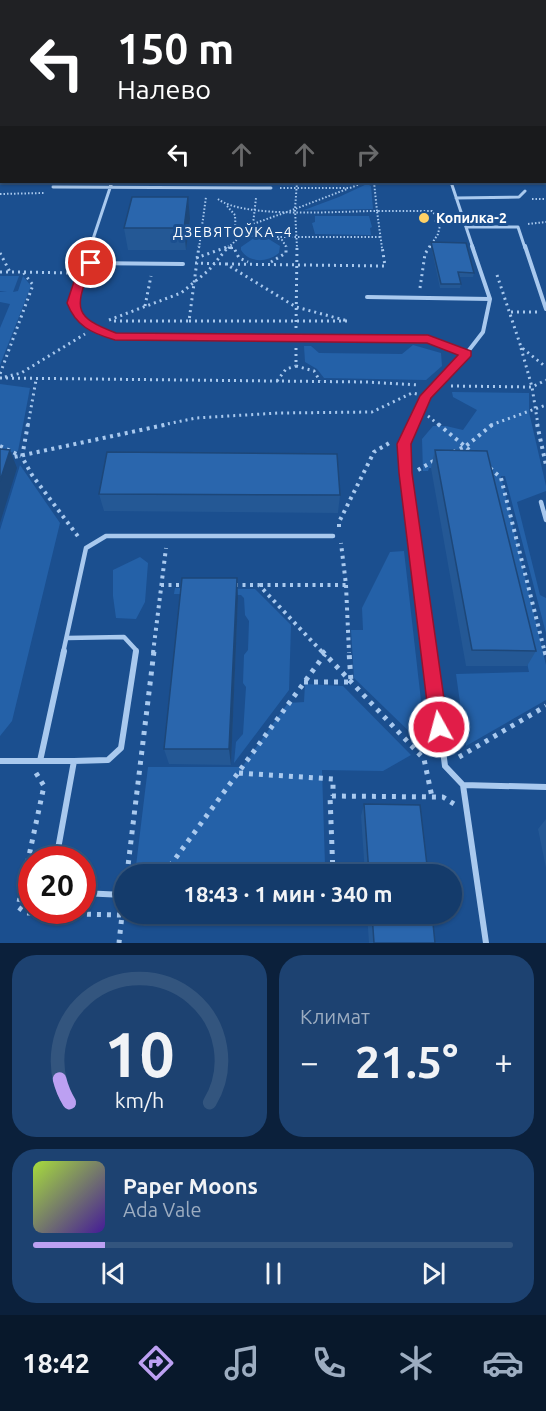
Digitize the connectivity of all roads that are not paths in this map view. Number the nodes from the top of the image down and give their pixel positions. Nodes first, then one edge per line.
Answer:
1 (112, 183) edge
2 (451, 183) edge
3 (53, 187) dead end
4 (110, 187) junction
5 (271, 188) dead end
6 (525, 191) dead end
7 (456, 198) junction
8 (466, 227) junction
9 (86, 263) junction
10 (183, 264) road end
11 (367, 297) dead end
12 (490, 299) junction
13 (546, 311) edge
14 (466, 354) junction
15 (541, 502) dead end
16 (546, 520) edge
17 (333, 536) dead end
18 (67, 638) junction
19 (0, 761) edge
20 (40, 761) junction
21 (74, 761) junction
22 (463, 785) junction
23 (546, 787) edge
24 (59, 846) edge
25 (96, 894) edge
26 (114, 895) edge
27 (486, 943) edge

1 - 4 lane
2 - 7 lane
3 - 4 lane
4 - 5 lane
4 - 9 lane
6 - 7 lane
7 - 8 lane
8 - 12 lane
8 - 13 lane
9 - 10 lane
9 - 14 lane
11 - 12 lane
12 - 14 lane
14 - 22 lane
15 - 16 lane
17 - 18 lane
18 - 20 lane
18 - 21 lane
19 - 20 lane
20 - 21 lane
21 - 24 lane
22 - 23 lane
22 - 27 lane
25 - 26 lane

